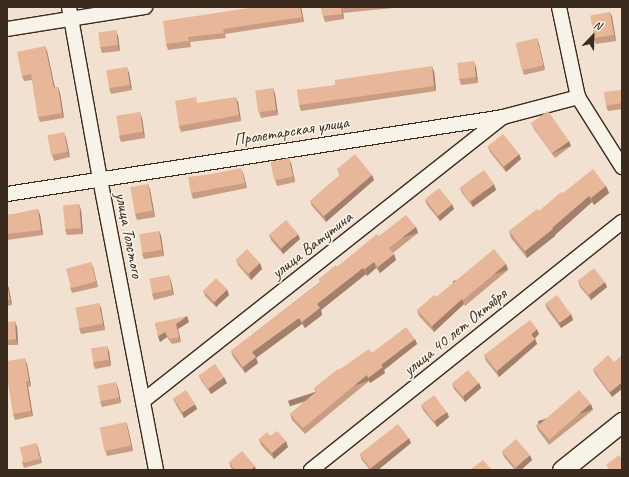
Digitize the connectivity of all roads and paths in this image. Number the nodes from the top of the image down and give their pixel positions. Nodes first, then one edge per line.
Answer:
1 (145, 7) edge
2 (559, 7) edge
3 (70, 13) edge
4 (7, 29) edge
5 (578, 98) junction
6 (503, 117) junction
7 (622, 167) edge
8 (100, 179) junction
9 (7, 194) edge
10 (622, 222) edge
11 (143, 401) junction
12 (622, 422) edge
13 (156, 470) edge
14 (311, 470) edge
15 (562, 470) edge

1 - 3 street
2 - 5 street
3 - 4 street
3 - 8 street, улица Толстого
5 - 6 street, Пролетарская улица
5 - 7 street
6 - 8 street, Пролетарская улица
6 - 11 street, улица Ватутина
8 - 9 street, Пролетарская улица
8 - 11 street, улица Толстого
10 - 14 street, улица 40 лет Октября
11 - 13 street, улица Толстого
12 - 15 main road

